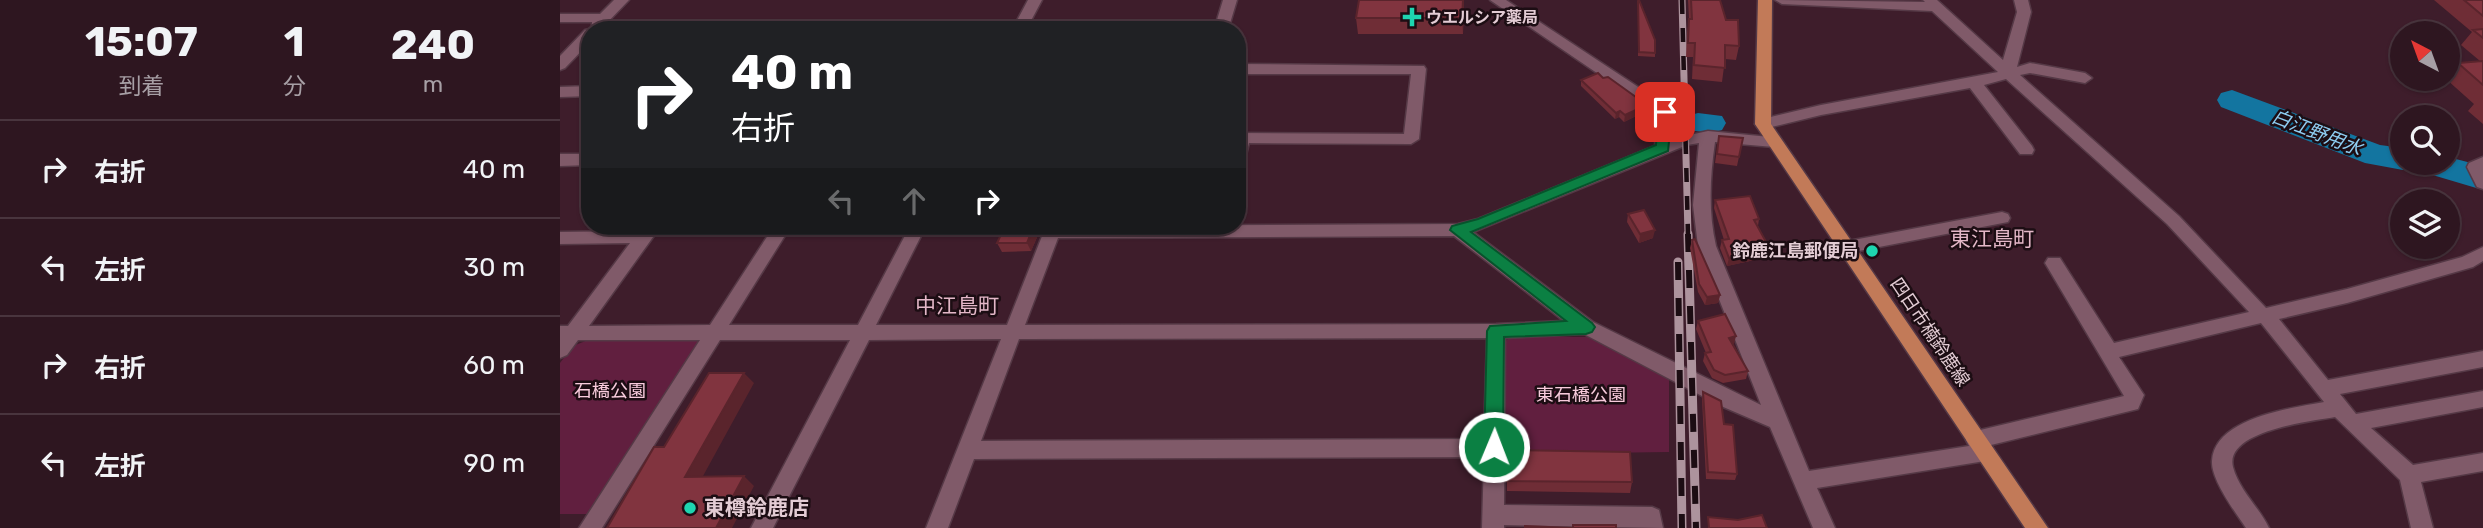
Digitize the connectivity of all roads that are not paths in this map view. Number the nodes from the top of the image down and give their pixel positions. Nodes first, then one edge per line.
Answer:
1 (622, 0) edge
2 (1035, 0) edge
3 (1230, 0) edge
4 (1497, 0) edge
5 (1765, 0) edge
6 (1782, 0) edge
7 (2021, 0) edge
8 (1933, 4) edge
9 (560, 19) edge
10 (604, 19) joint
11 (1024, 21) edge
12 (1224, 21) edge
13 (581, 43) edge
14 (560, 65) edge
15 (1246, 69) edge
16 (2010, 74) junction
17 (2085, 78) dead end
18 (1974, 83) junction
19 (581, 91) edge
20 (560, 92) edge
21 (1763, 124) junction
22 (1708, 136) junction
23 (1246, 138) edge
24 (1774, 142) junction
25 (1663, 147) junction
26 (2026, 150) dead end
27 (581, 159) edge
28 (560, 160) edge
29 (2002, 218) dead end
30 (1246, 228) edge
31 (1458, 230) junction
32 (590, 235) edge
33 (646, 235) edge
34 (777, 235) edge
35 (913, 235) edge
36 (1050, 235) edge
37 (560, 237) edge
38 (1848, 247) junction
39 (2483, 253) edge
40 (2054, 263) dead end
41 (2263, 314) junction
42 (1586, 327) junction
43 (1014, 331) junction
44 (1496, 331) junction
45 (863, 332) junction
46 (566, 333) edge
47 (714, 334) junction
48 (560, 350) edge
49 (2109, 352) junction
50 (2483, 359) edge
51 (2322, 389) junction
52 (2483, 399) edge
53 (2345, 415) junction
54 (1777, 421) junction
55 (1981, 446) junction
56 (1494, 447) junction
57 (968, 450) junction
58 (2483, 462) edge
59 (2409, 475) junction
60 (1804, 481) junction
61 (1494, 521) edge
62 (590, 528) edge
63 (762, 528) edge
64 (937, 528) edge
65 (1652, 528) edge
66 (1824, 528) edge
67 (2037, 528) edge
68 (2258, 528) edge
69 (2422, 528) edge

1 - 10 street
2 - 11 street
3 - 12 street
4 - 25 street
5 - 21 main road
6 - 8 street
7 - 16 street
8 - 16 street
9 - 10 street
13 - 14 street
15 - 23 street
16 - 17 street
16 - 18 street
16 - 41 street
18 - 21 street
18 - 26 street
19 - 20 street
21 - 24 main road, 四日市楠鈴鹿線
22 - 24 street
22 - 25 street
22 - 54 street
24 - 38 main road, 四日市楠鈴鹿線
25 - 31 street
27 - 28 street
29 - 38 street
30 - 31 street
31 - 42 street
32 - 37 street
33 - 46 street
34 - 47 street
35 - 45 street
36 - 43 street
38 - 55 main road, 四日市楠鈴鹿線
39 - 41 street
40 - 49 street
41 - 49 street
41 - 51 street
42 - 44 street
42 - 54 street
43 - 44 street
43 - 45 street
43 - 57 street
44 - 56 street
45 - 47 street
45 - 63 street
46 - 47 street
46 - 48 street
47 - 62 street
49 - 55 street
50 - 51 street
51 - 53 street
52 - 53 street
53 - 59 street
53 - 68 street
54 - 60 street
55 - 60 street
55 - 67 main road, 四日市楠鈴鹿線
56 - 57 street
56 - 61 street
57 - 64 street
58 - 59 street
59 - 69 street
60 - 66 street
61 - 65 street

